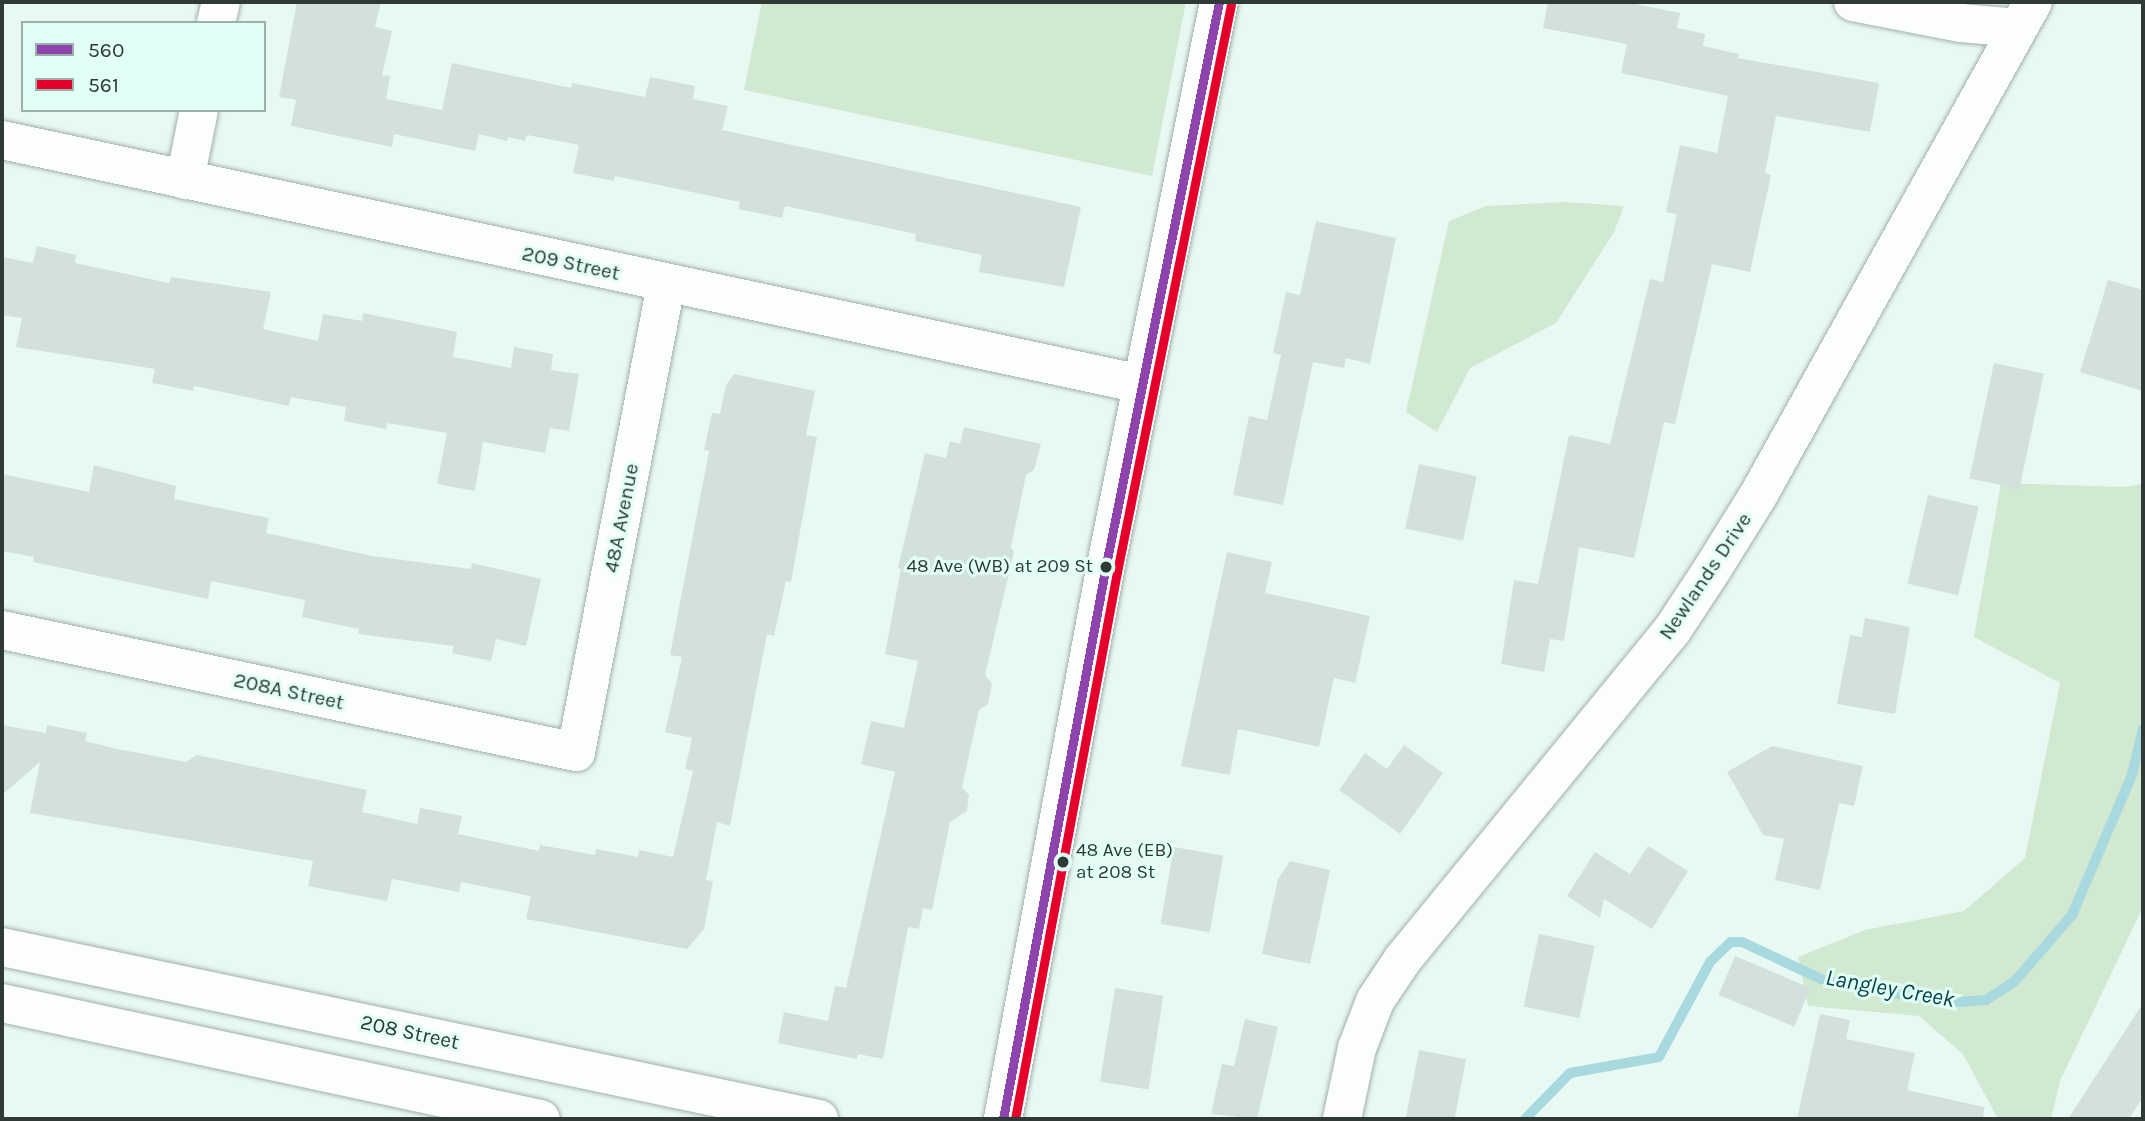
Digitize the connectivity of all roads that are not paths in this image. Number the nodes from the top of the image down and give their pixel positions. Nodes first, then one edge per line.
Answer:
1 (220, 2) edge
2 (1219, 2) edge
3 (1853, 2) edge
4 (2025, 15) edge
5 (216, 21) edge
6 (199, 112) edge
7 (2, 140) edge
8 (185, 180) junction
9 (666, 284) junction
10 (1142, 384) junction
11 (2, 630) edge
12 (576, 752) joint
13 (2, 947) edge
14 (2, 1003) edge
15 (541, 1119) edge
16 (818, 1119) edge
17 (1003, 1119) edge
18 (1342, 1119) edge

1 - 5 street
2 - 10 street
3 - 4 street
4 - 18 street, Newlands Drive
6 - 8 street
7 - 8 street, 209 Street
8 - 9 street, 209 Street
9 - 10 street, 209 Street
9 - 12 street, 48A Avenue
10 - 17 street
11 - 12 street, 208A Street
13 - 16 street, 208 Street
14 - 15 street

